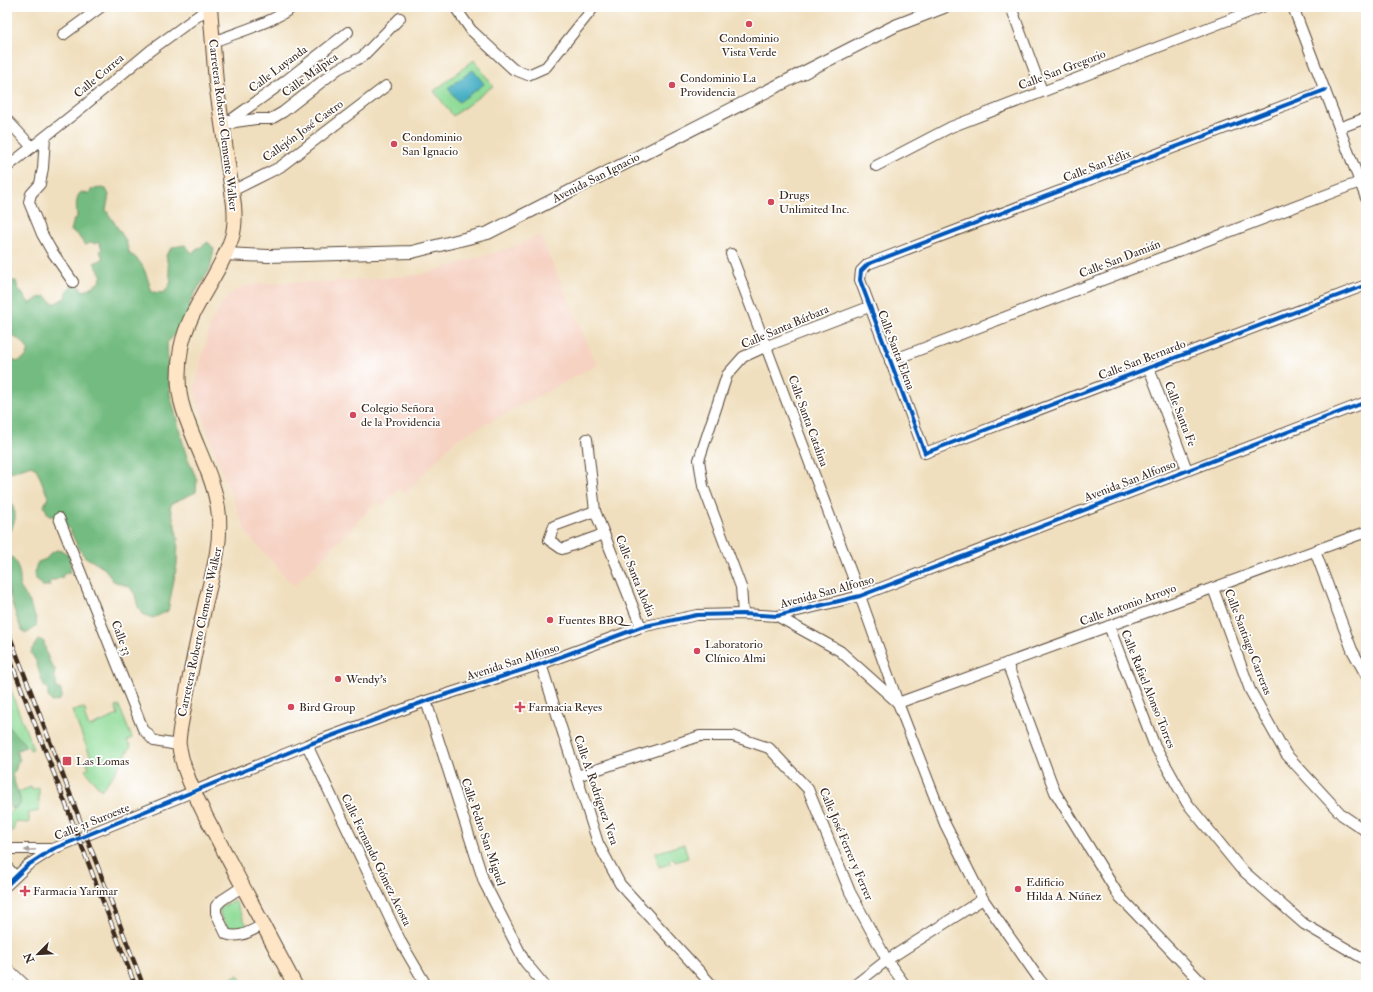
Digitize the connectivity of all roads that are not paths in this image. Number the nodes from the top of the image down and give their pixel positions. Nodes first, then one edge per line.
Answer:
1 (101, 7) edge
2 (210, 7) edge
3 (293, 7) edge
4 (455, 7) edge
5 (594, 7) edge
6 (944, 7) edge
7 (1011, 7) edge
8 (1262, 7) edge
9 (1294, 8) edge
10 (400, 18) dead end
11 (348, 32) dead end
12 (63, 36) dead end
13 (213, 42) junction
14 (386, 86) dead end
15 (1325, 90) junction
16 (1042, 91) junction
17 (1366, 118) edge
18 (7, 120) edge
19 (222, 127) junction
20 (1339, 128) junction
21 (45, 137) junction
22 (32, 147) junction
23 (876, 166) dead end
24 (7, 167) edge
25 (1360, 182) junction
26 (232, 191) junction
27 (1366, 198) edge
28 (225, 254) junction
29 (731, 254) dead end
30 (877, 260) joint
31 (73, 282) dead end
32 (1366, 285) edge
33 (869, 306) junction
34 (767, 346) junction
35 (890, 361) junction
36 (1148, 368) junction
37 (1366, 402) edge
38 (587, 439) dead end
39 (925, 453) joint
40 (1187, 470) junction
41 (596, 511) junction
42 (59, 518) dead end
43 (1366, 532) edge
44 (604, 534) junction
45 (1315, 551) junction
46 (1213, 588) junction
47 (860, 596) junction
48 (743, 614) junction
49 (777, 616) junction
50 (1109, 626) junction
51 (641, 627) junction
52 (1006, 663) junction
53 (541, 664) junction
54 (1366, 675) edge
55 (426, 701) junction
56 (898, 703) junction
57 (178, 745) junction
58 (307, 745) junction
59 (577, 776) junction
60 (193, 791) junction
61 (1366, 831) edge
62 (7, 849) edge
63 (53, 849) junction
64 (7, 867) edge
65 (15, 876) junction
66 (7, 886) edge
67 (242, 887) junction
68 (983, 899) junction
69 (263, 925) junction
70 (887, 960) junction
71 (1366, 960) edge
72 (7, 968) edge
73 (292, 984) edge
74 (24, 985) edge
75 (426, 985) edge
76 (544, 985) edge
77 (712, 985) edge
78 (855, 985) edge
79 (905, 985) edge
80 (1044, 985) edge
81 (1204, 985) edge

1 - 12 street
2 - 13 main road, Carretera Roberto Clemente Walker
2 - 21 street, Calle Correa
3 - 13 street
4 - 5 street
6 - 28 street, Avenida San Ignacio
7 - 16 street
8 - 16 street, Calle San Gregorio
9 - 15 street
10 - 19 street, Calle Malpica
11 - 19 street, Calle Luyanda
13 - 19 main road, Carretera Roberto Clemente Walker
14 - 26 street, Callejón José Castro
15 - 20 street
15 - 30 street, Calle San Félix
16 - 23 street, Calle San Gregorio
17 - 20 street
18 - 22 street
19 - 26 main road, Carretera Roberto Clemente Walker
20 - 25 street
21 - 22 street, Calle Correa
21 - 31 street
22 - 24 street, Calle Correa
25 - 27 street
25 - 35 street, Calle San Damián
26 - 28 main road, Carretera Roberto Clemente Walker
28 - 57 main road, Carretera Roberto Clemente Walker
29 - 34 street, Calle Santa Catalina
30 - 33 street, Calle Santa Elena
32 - 36 street, Calle San Bernardo
33 - 34 street, Calle Santa Bárbara
33 - 35 street, Calle Santa Elena
34 - 47 street, Calle Santa Catalina
34 - 48 street, Calle Santa Bárbara
35 - 39 street, Calle Santa Elena
36 - 39 street, Calle San Bernardo
36 - 40 street, Calle Santa Fe
37 - 40 street, Avenida San Alfonso
38 - 41 street
40 - 47 street, Avenida San Alfonso
41 - 44 street
41 - 44 street, Calle Santa Alodia
42 - 57 street, Calle 33
43 - 45 street, Calle Antonio Arroyo
44 - 51 street, Calle Santa Alodia
45 - 46 street, Calle Antonio Arroyo
45 - 54 street
46 - 50 street, Calle Antonio Arroyo
46 - 61 street, Calle Santiago Carreras
47 - 49 street, Avenida San Alfonso
47 - 56 street, Calle Santa Catalina
48 - 49 street, Avenida San Alfonso
48 - 51 street, Avenida San Alfonso
49 - 56 street
50 - 52 street, Calle Antonio Arroyo
50 - 71 street, Calle Rafael Alonso Torres
51 - 53 street, Avenida San Alfonso
52 - 56 street, Calle Antonio Arroyo
52 - 81 street
53 - 55 street, Avenida San Alfonso
53 - 59 street, Calle A. Rodríguez Vera
55 - 58 street, Avenida San Alfonso
55 - 76 street, Calle Pedro San Miguel
56 - 68 street, Calle Santa Catalina
57 - 60 main road, Carretera Roberto Clemente Walker
58 - 60 street, Avenida San Alfonso
58 - 75 street, Calle Fernando Gómez Acosta
59 - 70 street, Calle José Ferrer y Ferrer
59 - 77 street, Calle A. Rodríguez Vera
60 - 63 street, Calle 31 Suroeste
60 - 67 main road, Carretera Roberto Clemente Walker
63 -> 62 street
63 - 65 street, Calle 31 Suroeste
64 - 65 street
65 - 66 street, Calle 31 Suroeste
67 - 69 main road, Carretera Roberto Clemente Walker
67 - 69 street
68 - 70 street
68 - 80 street, Calle Santa Catalina
69 - 73 main road, Carretera Roberto Clemente Walker
70 - 78 street
70 - 79 street, Calle José Ferrer y Ferrer
72 - 74 street

